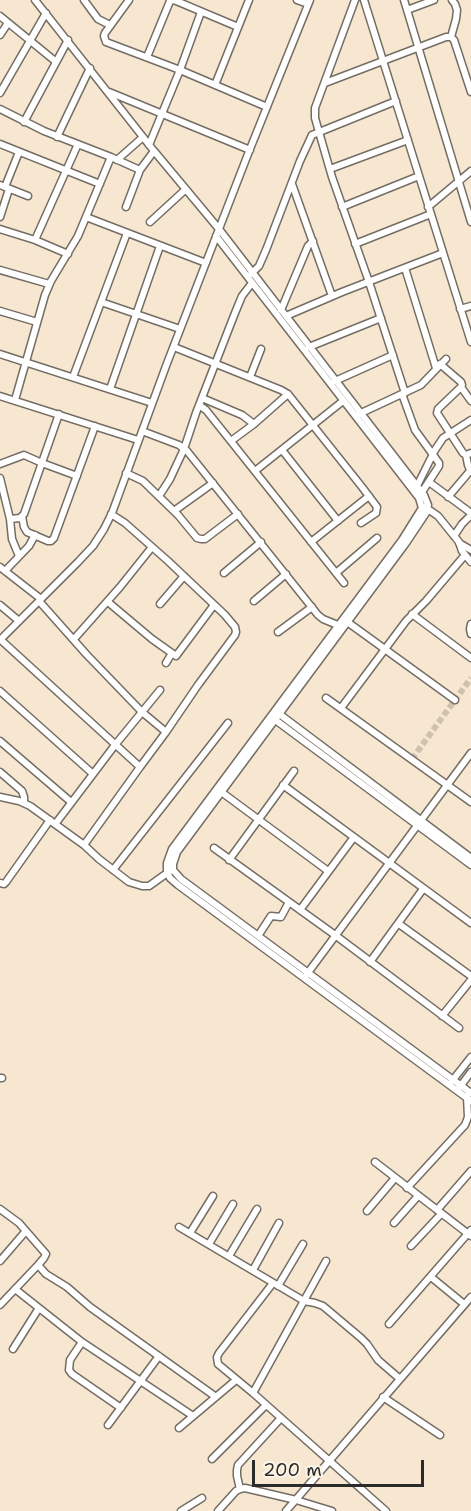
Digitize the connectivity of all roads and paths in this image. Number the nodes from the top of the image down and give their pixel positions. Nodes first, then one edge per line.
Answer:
1 (35, 0) edge
2 (84, 0) edge
3 (129, 0) edge
4 (170, 0) edge
5 (249, 0) edge
6 (297, 0) edge
7 (355, 0) edge
8 (364, 0) edge
9 (404, 0) edge
10 (434, 0) edge
11 (452, 0) edge
12 (309, 2) edge
13 (407, 10) junction
14 (201, 12) junction
15 (46, 13) junction
16 (0, 16) edge
17 (8, 23) junction
18 (110, 25) junction
19 (238, 27) junction
20 (0, 35) edge
21 (451, 37) junction
22 (30, 40) junction
23 (68, 40) junction
24 (418, 47) junction
25 (147, 57) junction
26 (55, 61) junction
27 (383, 61) junction
28 (90, 69) junction
29 (180, 70) junction
30 (325, 83) junction
31 (215, 85) junction
32 (107, 91) junction
33 (471, 92) edge
34 (0, 93) edge
35 (396, 101) junction
36 (267, 107) junction
37 (0, 109) edge
38 (162, 115) junction
39 (24, 122) junction
40 (319, 131) junction
41 (57, 136) junction
42 (143, 137) junction
43 (408, 140) junction
44 (0, 144) edge
45 (78, 144) junction
46 (149, 145) junction
47 (250, 150) junction
48 (154, 151) junction
49 (19, 152) junction
50 (114, 158) junction
51 (330, 169) junction
52 (140, 170) junction
53 (66, 171) junction
54 (471, 171) edge
55 (419, 176) junction
56 (458, 181) junction
57 (292, 183) junction
58 (100, 184) junction
59 (4, 187) edge
60 (186, 189) junction
61 (28, 196) dead end
62 (126, 207) dead end
63 (342, 207) junction
64 (428, 207) junction
65 (431, 214) junction
66 (0, 217) edge
67 (86, 218) junction
68 (150, 222) dead end
69 (471, 222) edge
70 (0, 229) edge
71 (127, 233) junction
72 (217, 233) junction
73 (35, 240) junction
74 (313, 241) junction
75 (356, 244) junction
76 (160, 246) junction
77 (443, 253) junction
78 (68, 254) junction
79 (206, 263) junction
80 (405, 268) junction
81 (0, 270) edge
82 (250, 275) junction
83 (369, 282) junction
84 (252, 283) junction
85 (49, 284) junction
86 (332, 296) junction
87 (101, 302) junction
88 (471, 306) edge
89 (460, 309) junction
90 (281, 310) junction
91 (0, 311) edge
92 (136, 314) junction
93 (286, 316) junction
94 (381, 318) junction
95 (37, 322) junction
96 (180, 329) junction
97 (471, 342) edge
98 (174, 347) junction
99 (309, 347) junction
100 (261, 349) dead end
101 (0, 354) edge
102 (393, 355) junction
103 (446, 358) dead end
104 (26, 362) junction
105 (216, 364) junction
106 (438, 366) junction
107 (73, 377) junction
108 (250, 377) junction
109 (335, 381) junction
110 (461, 387) junction
111 (110, 389) junction
112 (404, 393) junction
113 (288, 394) junction
114 (0, 396) edge
115 (15, 400) junction
116 (201, 401) junction
117 (343, 401) junction
118 (471, 401) edge
119 (152, 403) junction
120 (59, 414) junction
121 (358, 415) junction
122 (471, 420) edge
123 (254, 424) junction
124 (313, 424) junction
125 (95, 426) junction
126 (142, 431) junction
127 (450, 433) junction
128 (138, 440) junction
129 (231, 441) junction
130 (184, 449) junction
131 (282, 450) junction
132 (433, 453) junction
133 (468, 454) edge
134 (42, 463) junction
135 (0, 464) edge
136 (255, 471) junction
137 (471, 471) edge
138 (126, 473) junction
139 (77, 476) junction
140 (0, 478) edge
141 (429, 482) junction
142 (213, 483) junction
143 (417, 489) junction
144 (159, 496) junction
145 (369, 496) junction
146 (448, 497) junction
147 (425, 507) junction
148 (174, 512) junction
149 (111, 514) junction
150 (238, 514) junction
151 (471, 514) edge
152 (22, 516) junction
153 (10, 519) junction
154 (338, 521) junction
155 (361, 523) dead end
156 (35, 536) junction
157 (377, 538) dead end
158 (456, 539) junction
159 (261, 542) junction
160 (311, 542) junction
161 (152, 547) junction
162 (468, 553) edge
163 (19, 556) junction
164 (471, 562) edge
165 (2, 569) edge
166 (224, 573) dead end
167 (336, 573) junction
168 (286, 574) junction
169 (184, 576) junction
170 (344, 583) dead end
171 (40, 600) junction
172 (254, 601) dead end
173 (108, 602) junction
174 (160, 604) dead end
175 (214, 604) junction
176 (0, 605) edge
177 (312, 607) junction
178 (412, 614) junction
179 (19, 621) junction
180 (343, 623) junction
181 (471, 624) edge
182 (278, 632) dead end
183 (471, 634) edge
184 (74, 639) junction
185 (0, 640) edge
186 (385, 648) junction
187 (172, 653) junction
188 (471, 658) edge
189 (166, 663) dead end
190 (160, 690) dead end
191 (0, 691) edge
192 (326, 698) dead end
193 (455, 700) dead end
194 (341, 708) junction
195 (142, 712) junction
196 (278, 712) junction
197 (273, 719) junction
198 (228, 723) dead end
199 (166, 732) junction
200 (0, 741) edge
201 (115, 745) junction
202 (471, 753) edge
203 (140, 767) junction
204 (294, 771) dead end
205 (0, 772) edge
206 (93, 774) junction
207 (283, 785) junction
208 (447, 785) junction
209 (220, 791) junction
210 (1, 799) edge
211 (71, 802) junction
212 (471, 802) edge
213 (24, 803) junction
214 (258, 819) junction
215 (53, 821) junction
216 (419, 823) junction
217 (354, 837) junction
218 (84, 845) junction
219 (214, 849) dead end
220 (471, 858) edge
221 (230, 860) junction
222 (390, 863) junction
223 (471, 865) edge
224 (113, 870) junction
225 (170, 871) junction
226 (328, 871) junction
227 (0, 883) edge
228 (423, 889) junction
229 (289, 902) junction
230 (300, 910) junction
231 (471, 923) edge
232 (399, 924) junction
233 (335, 935) junction
234 (258, 936) junction
235 (370, 962) junction
236 (306, 975) junction
237 (471, 978) edge
238 (442, 1016) junction
239 (459, 1028) dead end
240 (471, 1058) edge
241 (471, 1072) edge
242 (451, 1082) junction
243 (459, 1088) junction
244 (470, 1096) edge
245 (375, 1162) dead end
246 (471, 1171) edge
247 (395, 1178) junction
248 (407, 1188) junction
249 (213, 1196) dead end
250 (418, 1196) junction
251 (233, 1204) dead end
252 (256, 1209) dead end
253 (367, 1210) dead end
254 (1, 1212) edge
255 (439, 1212) junction
256 (279, 1223) dead end
257 (394, 1223) dead end
258 (179, 1227) dead end
259 (26, 1232) junction
260 (190, 1233) junction
261 (470, 1234) edge
262 (209, 1244) junction
263 (303, 1244) dead end
264 (411, 1246) dead end
265 (229, 1256) junction
266 (0, 1261) edge
267 (326, 1261) dead end
268 (38, 1265) junction
269 (253, 1270) junction
270 (431, 1277) junction
271 (275, 1285) junction
272 (15, 1289) junction
273 (471, 1297) edge
274 (304, 1301) junction
275 (464, 1304) junction
276 (0, 1305) edge
277 (39, 1308) junction
278 (389, 1324) dead end
279 (82, 1342) junction
280 (13, 1349) dead end
281 (159, 1356) junction
282 (400, 1379) junction
283 (236, 1380) junction
284 (140, 1381) junction
285 (253, 1393) junction
286 (216, 1397) junction
287 (383, 1397) junction
288 (266, 1405) junction
289 (121, 1408) junction
290 (194, 1416) junction
291 (281, 1418) junction
292 (108, 1425) dead end
293 (179, 1428) dead end
294 (440, 1436) dead end
295 (212, 1458) dead end
296 (328, 1460) junction
297 (240, 1489) junction
298 (202, 1498) dead end
299 (296, 1500) junction
300 (190, 1509) edge
301 (383, 1510) edge
302 (181, 1511) edge
303 (218, 1511) edge
304 (286, 1511) edge
305 (331, 1511) edge

1 - 15 street
2 - 18 street
3 - 18 street
4 - 14 street
4 - 25 street
5 - 19 street
6 - 12 street
7 - 30 street
8 - 27 street
9 - 13 street
10 - 13 street
11 - 21 street
12 - 36 street
13 - 24 street
14 - 19 street
14 - 29 street
15 - 22 street
15 - 23 street
16 - 17 street
17 - 20 street
17 - 22 street
18 - 25 street
19 - 31 street
21 - 24 street
21 - 33 street
22 - 26 street
22 - 34 street
23 - 26 street
23 - 28 street
24 - 27 street
24 - 56 street
25 - 29 street
26 - 39 street
27 - 30 street
27 - 35 street
28 - 32 street
28 - 41 street
29 - 31 street
29 - 38 street
30 - 40 street
31 - 36 street
32 - 38 street
32 - 42 street
35 - 40 street
35 - 43 street
36 - 47 street
37 - 39 street
38 - 46 street
38 - 47 street
39 - 41 street
40 - 51 street
40 - 57 street
41 - 45 street
42 - 46 street
42 - 50 street
43 - 51 street
43 - 55 street
44 - 49 street
45 - 50 street
45 - 53 street
46 - 48 street
47 - 72 street
48 - 52 street
48 - 60 street
49 - 53 street
49 - 59 street
50 - 52 street
50 - 58 street
51 - 63 street
52 - 62 street
53 - 58 street
53 - 73 street
54 - 56 street
55 - 63 street
55 - 64 street
56 - 64 street
56 - 69 street
57 - 74 street
57 - 82 street
58 - 67 street
59 - 61 street
59 - 66 street
60 - 68 street
60 - 72 street
63 - 75 street
64 - 65 street
65 - 75 street
65 - 77 street
67 - 71 street
67 - 78 street
70 - 73 street
71 - 76 street
71 - 87 street
72 - 79 street
72 - 82 street
73 - 78 street
74 - 86 street
74 - 90 street
75 - 83 street
76 - 79 street
76 - 92 street
77 - 80 street
77 - 89 street
78 - 85 street
79 - 96 street
80 - 83 street
80 - 106 street
81 - 85 street
82 - 84 street
82 - 90 street
83 - 86 street
83 - 94 street
84 - 105 street
84 - 117 street
85 - 95 street
86 - 93 street
87 - 92 street
87 - 107 street
88 - 89 street
89 - 97 street
90 - 93 street
91 - 95 street
92 - 96 street
92 - 111 street
93 - 99 street
94 - 99 street
94 - 102 street
95 - 104 street
96 - 98 street
98 - 105 street
98 - 119 street
99 - 109 street
100 - 108 street
101 - 104 street
102 - 109 street
102 - 112 street
103 - 106 street
104 - 107 street
104 - 115 street
105 - 108 street
105 - 116 street
106 - 110 street
106 - 112 street
107 - 111 street
108 - 113 street
109 - 121 street
110 - 118 street
110 - 127 street
111 - 119 street
112 - 121 street
112 - 132 street
113 - 123 street
113 - 124 street
114 - 115 street
115 - 120 street
116 - 123 street
116 - 129 street
116 - 130 street
117 - 121 street
117 - 124 street
119 - 126 street
120 - 125 street
120 - 134 street
121 - 143 street
122 - 127 street
123 - 129 street
124 - 131 street
124 - 145 street
125 - 128 street
125 - 139 street
126 - 128 street
126 - 130 street
127 - 132 street
127 - 133 street
128 - 138 street
129 - 136 street
130 - 142 street
130 - 144 street
131 - 136 street
131 - 154 street
132 - 141 street
132 - 143 street
133 - 137 street
134 - 135 street
134 - 139 street
134 - 152 street
136 - 160 street
137 - 146 street
138 - 144 street
138 - 149 street
139 - 156 street
140 - 153 street
141 - 143 street
141 - 146 street
142 - 148 street
142 - 150 street
143 - 147 street
144 - 148 street
145 - 154 street
145 - 155 street
146 - 151 street
147 - 158 street
147 - 180 street
148 - 150 street
149 - 161 street
149 - 171 street
150 - 159 street
151 - 158 street
152 - 153 street
152 - 156 street
153 - 163 street
154 - 160 street
156 - 163 street
157 - 167 street
158 - 162 street
159 - 166 street
159 - 168 street
160 - 167 street
161 - 169 street
161 - 173 street
162 - 164 street
162 - 178 street
163 - 165 street
165 - 171 street
167 - 170 street
168 - 172 street
168 - 177 street
169 - 174 street
169 - 175 street
171 - 179 street
171 - 184 street
173 - 184 street
173 - 187 street
175 - 187 street
175 - 199 street
176 - 179 street
177 - 180 street
177 - 182 street
178 - 186 street
178 - 188 street
179 - 185 street
180 - 186 street
180 - 196 street
181 - 183 street
184 - 195 street
185 - 201 street
186 - 193 street
186 - 194 street
187 - 189 street
190 - 195 street
191 - 206 street
192 - 194 street
194 - 208 street
195 - 199 street
195 - 201 street
196 - 197 street
196 - 216 street
197 - 209 street
197 - 216 street
198 - 224 street
199 - 203 street
200 - 211 street
201 - 203 street
201 - 206 street
202 - 208 street
203 - 218 street
204 - 207 street
205 - 213 street
206 - 211 street
207 - 214 street
207 - 217 street
208 - 212 street
208 - 216 street
209 - 214 street
209 - 225 street
210 - 213 street
211 - 215 street
213 - 215 street
214 - 221 street
214 - 226 street
215 - 218 street
215 - 227 street
216 - 220 street
216 - 222 street
216 - 223 street
217 - 222 street
217 - 226 street
218 - 224 street
219 - 221 street
221 - 229 street
222 - 228 street
222 - 233 street
224 - 225 street
225 - 234 street
225 - 236 street
226 - 230 street
228 - 231 street
228 - 232 street
229 - 230 street
229 - 234 street
230 - 233 street
232 - 235 street
232 - 237 street
233 - 235 street
233 - 236 street
234 - 236 street
235 - 238 street
236 - 242 street
237 - 238 street
238 - 239 street
240 - 242 street
241 - 243 street
242 - 243 street
243 - 244 street
244 - 248 street
245 - 247 street
246 - 255 street
247 - 248 street
247 - 253 street
248 - 250 street
249 - 260 street
250 - 255 street
250 - 257 street
251 - 262 street
252 - 265 street
254 - 259 street
255 - 261 street
255 - 264 street
256 - 269 street
258 - 260 street
259 - 266 street
259 - 268 street
260 - 262 street
261 - 270 street
262 - 265 street
263 - 271 street
265 - 269 street
267 - 274 street
268 - 272 street
268 - 281 street
269 - 271 street
270 - 275 street
270 - 278 street
271 - 274 street
271 - 283 street
272 - 276 street
272 - 277 street
273 - 275 street
274 - 282 street
274 - 285 street
275 - 282 street
277 - 279 street
277 - 280 street
279 - 284 street
279 - 289 street
281 - 284 street
281 - 286 street
282 - 287 street
283 - 285 street
283 - 286 street
284 - 289 street
284 - 290 street
285 - 288 street
286 - 290 street
287 - 294 street
287 - 296 street
288 - 291 street
288 - 295 street
289 - 292 street
290 - 293 street
291 - 296 street
291 - 297 street
296 - 299 street
296 - 301 street
297 - 299 street
297 - 303 street
298 - 300 street
299 - 304 street
299 - 305 street
300 - 302 street

